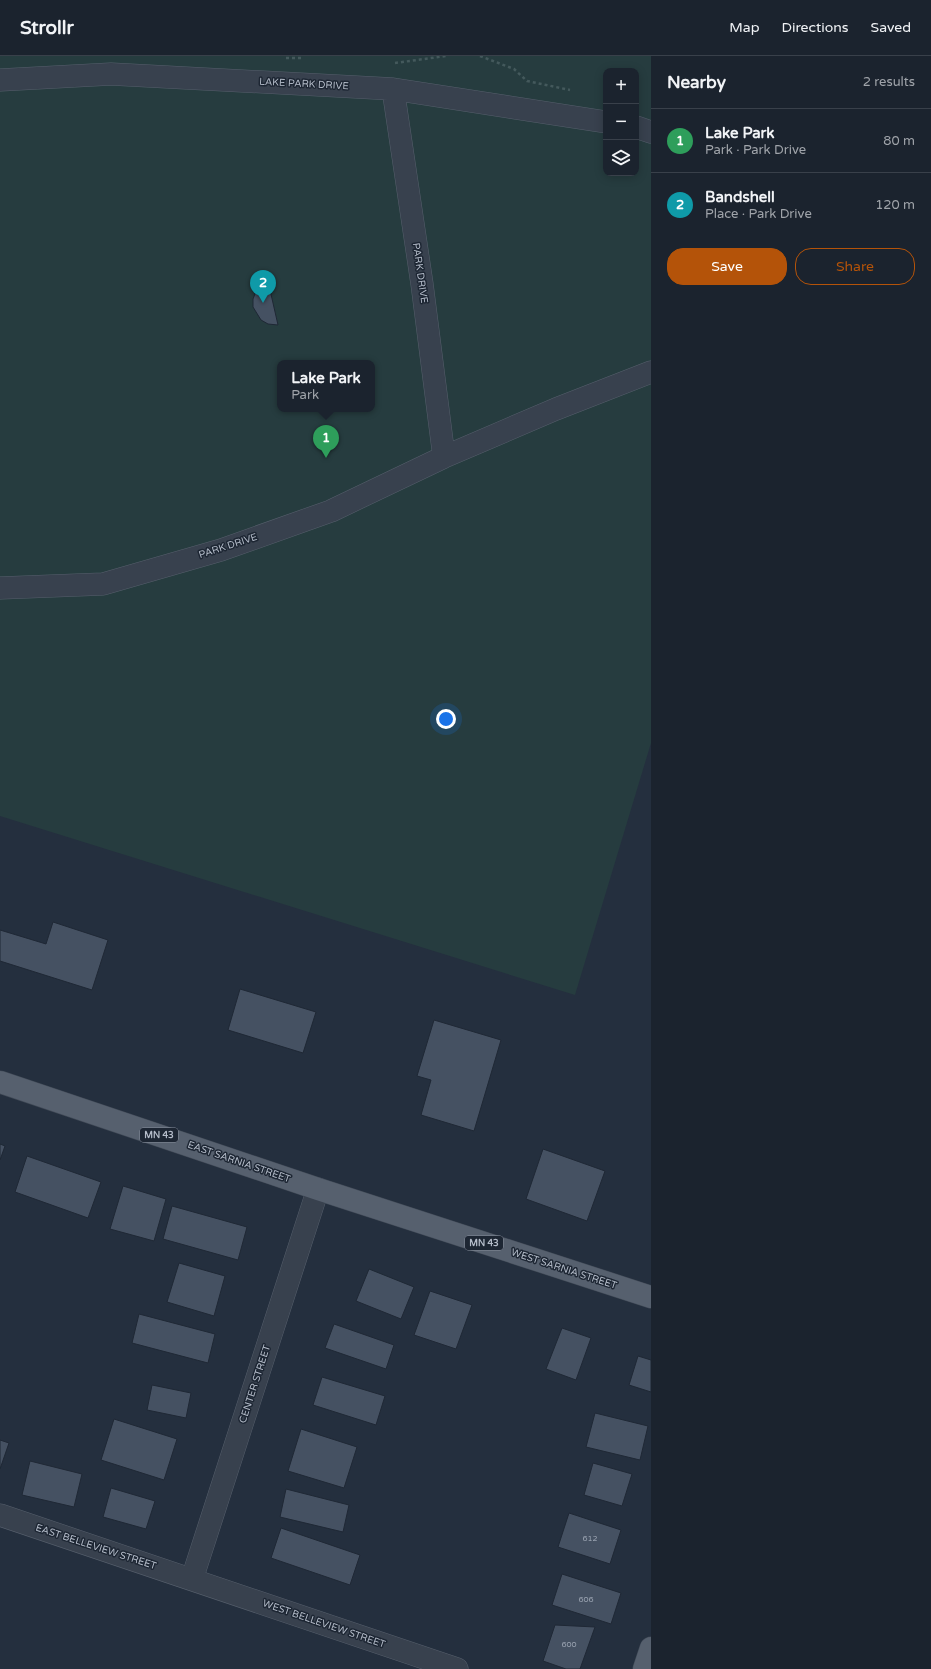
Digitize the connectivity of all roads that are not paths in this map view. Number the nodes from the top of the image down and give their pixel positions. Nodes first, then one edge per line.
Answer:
1 (0, 80) edge
2 (393, 89) junction
3 (603, 122) edge
4 (639, 127) edge
5 (651, 132) edge
6 (651, 372) edge
7 (444, 457) junction
8 (0, 588) edge
9 (0, 1082) edge
10 (318, 1188) junction
11 (651, 1297) edge
12 (0, 1515) edge
13 (192, 1579) junction
14 (651, 1648) edge
15 (457, 1669) edge
16 (644, 1669) edge

1 - 2 street, LAKE PARK DRIVE
2 - 3 street, LAKE PARK DRIVE
2 - 7 street, PARK DRIVE
4 - 5 street
6 - 7 street, PARK DRIVE
7 - 8 street, PARK DRIVE
9 - 10 main road, EAST SARNIA STREET / MN 43
10 - 11 main road, WEST SARNIA STREET / MN 43
10 - 13 street, CENTER STREET
12 - 13 street, EAST BELLEVIEW STREET
13 - 15 street, WEST BELLEVIEW STREET
14 - 16 main road

